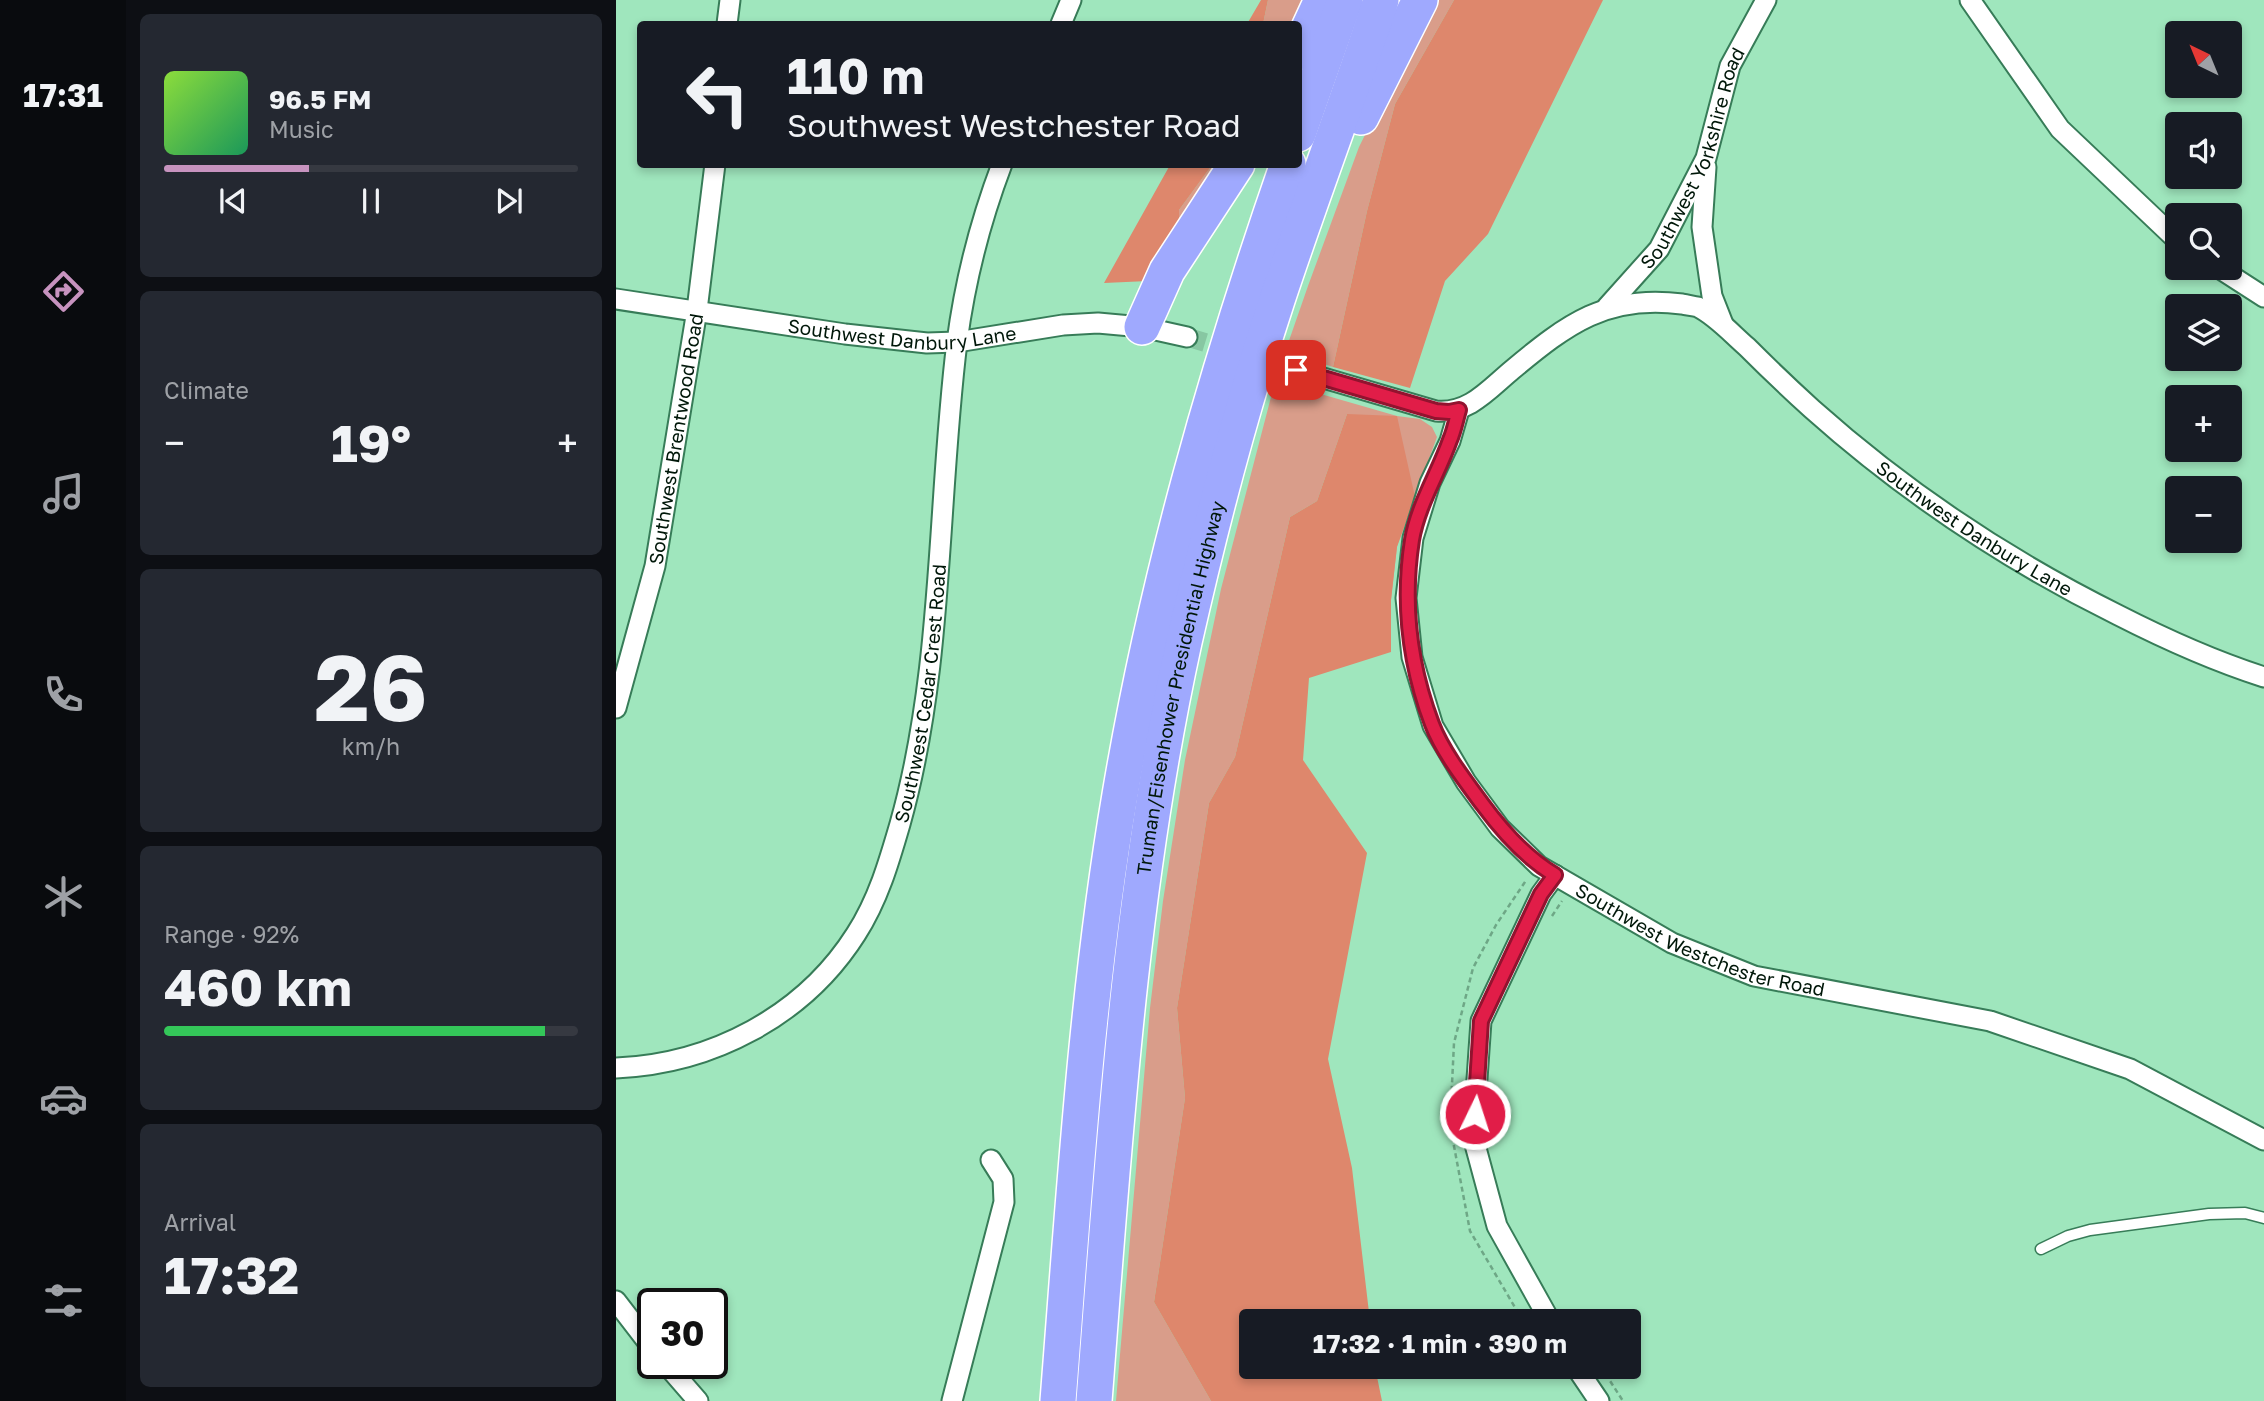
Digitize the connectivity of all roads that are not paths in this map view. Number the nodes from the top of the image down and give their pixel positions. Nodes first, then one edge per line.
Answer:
1 (730, 0) edge
2 (1071, 0) edge
3 (1322, 0) edge
4 (1345, 0) edge
5 (1381, 0) edge
6 (1420, 0) edge
7 (1766, 0) edge
8 (1970, 0) edge
9 (727, 21) edge
10 (1062, 21) edge
11 (1302, 43) edge
12 (1302, 123) edge
13 (1706, 159) junction
14 (715, 168) edge
15 (1001, 168) edge
16 (1234, 168) edge
17 (1287, 168) edge
18 (2165, 229) edge
19 (2238, 280) edge
20 (2264, 297) edge
21 (616, 299) edge
22 (1276, 302) junction
23 (1606, 308) junction
24 (697, 310) junction
25 (1723, 324) junction
26 (1142, 327) junction
27 (1187, 337) tunnel mouth
28 (957, 342) junction
29 (1296, 370) tunnel mouth
30 (1459, 410) junction
31 (2264, 677) edge
32 (616, 708) edge
33 (1555, 875) junction
34 (616, 1068) edge
35 (2264, 1140) edge
36 (991, 1160) dead end
37 (2264, 1218) edge
38 (2041, 1249) dead end
39 (1069, 1276) junction
40 (616, 1301) edge
41 (1553, 1309) edge
42 (637, 1328) edge
43 (679, 1379) edge
44 (1584, 1379) edge
45 (1094, 1398) edge
46 (698, 1401) edge
47 (952, 1401) edge
48 (1045, 1401) edge
49 (1058, 1401) edge
50 (1599, 1401) edge

1 - 9 street
2 - 10 street
3 - 11 highway
4 - 12 highway
5 - 22 highway, Truman/Eisenhower Presidential Highway
6 - 22 highway
7 - 13 street, Southwest Yorkshire Road
8 - 18 street
13 - 23 street, Southwest Yorkshire Road
13 - 25 street, Southwest Danbury Lane
14 - 24 street, Southwest Brentwood Road
15 - 28 street, Southwest Cedar Crest Road
16 - 26 highway
17 - 39 highway, Truman/Eisenhower Presidential Highway
19 - 20 street
21 - 24 street, Southwest Danbury Lane
22 - 45 highway, Truman/Eisenhower Presidential Highway
23 - 25 street, Southwest Danbury Lane
23 - 30 street, Southwest Danbury Lane
24 - 28 street, Southwest Danbury Lane
24 - 32 street, Southwest Brentwood Road
25 - 31 street, Southwest Danbury Lane
26 - 27 street, Southwest Danbury Lane
26 - 28 street, Southwest Danbury Lane
28 - 34 street, Southwest Cedar Crest Road
29 - 30 street
30 - 33 street, Southwest Westchester Road
33 - 35 street, Southwest Westchester Road
33 - 41 street
36 - 47 street
37 - 38 lane
39 - 48 highway
39 - 49 highway, Truman/Eisenhower Presidential Highway
40 - 42 street
43 - 46 street
44 - 50 street

